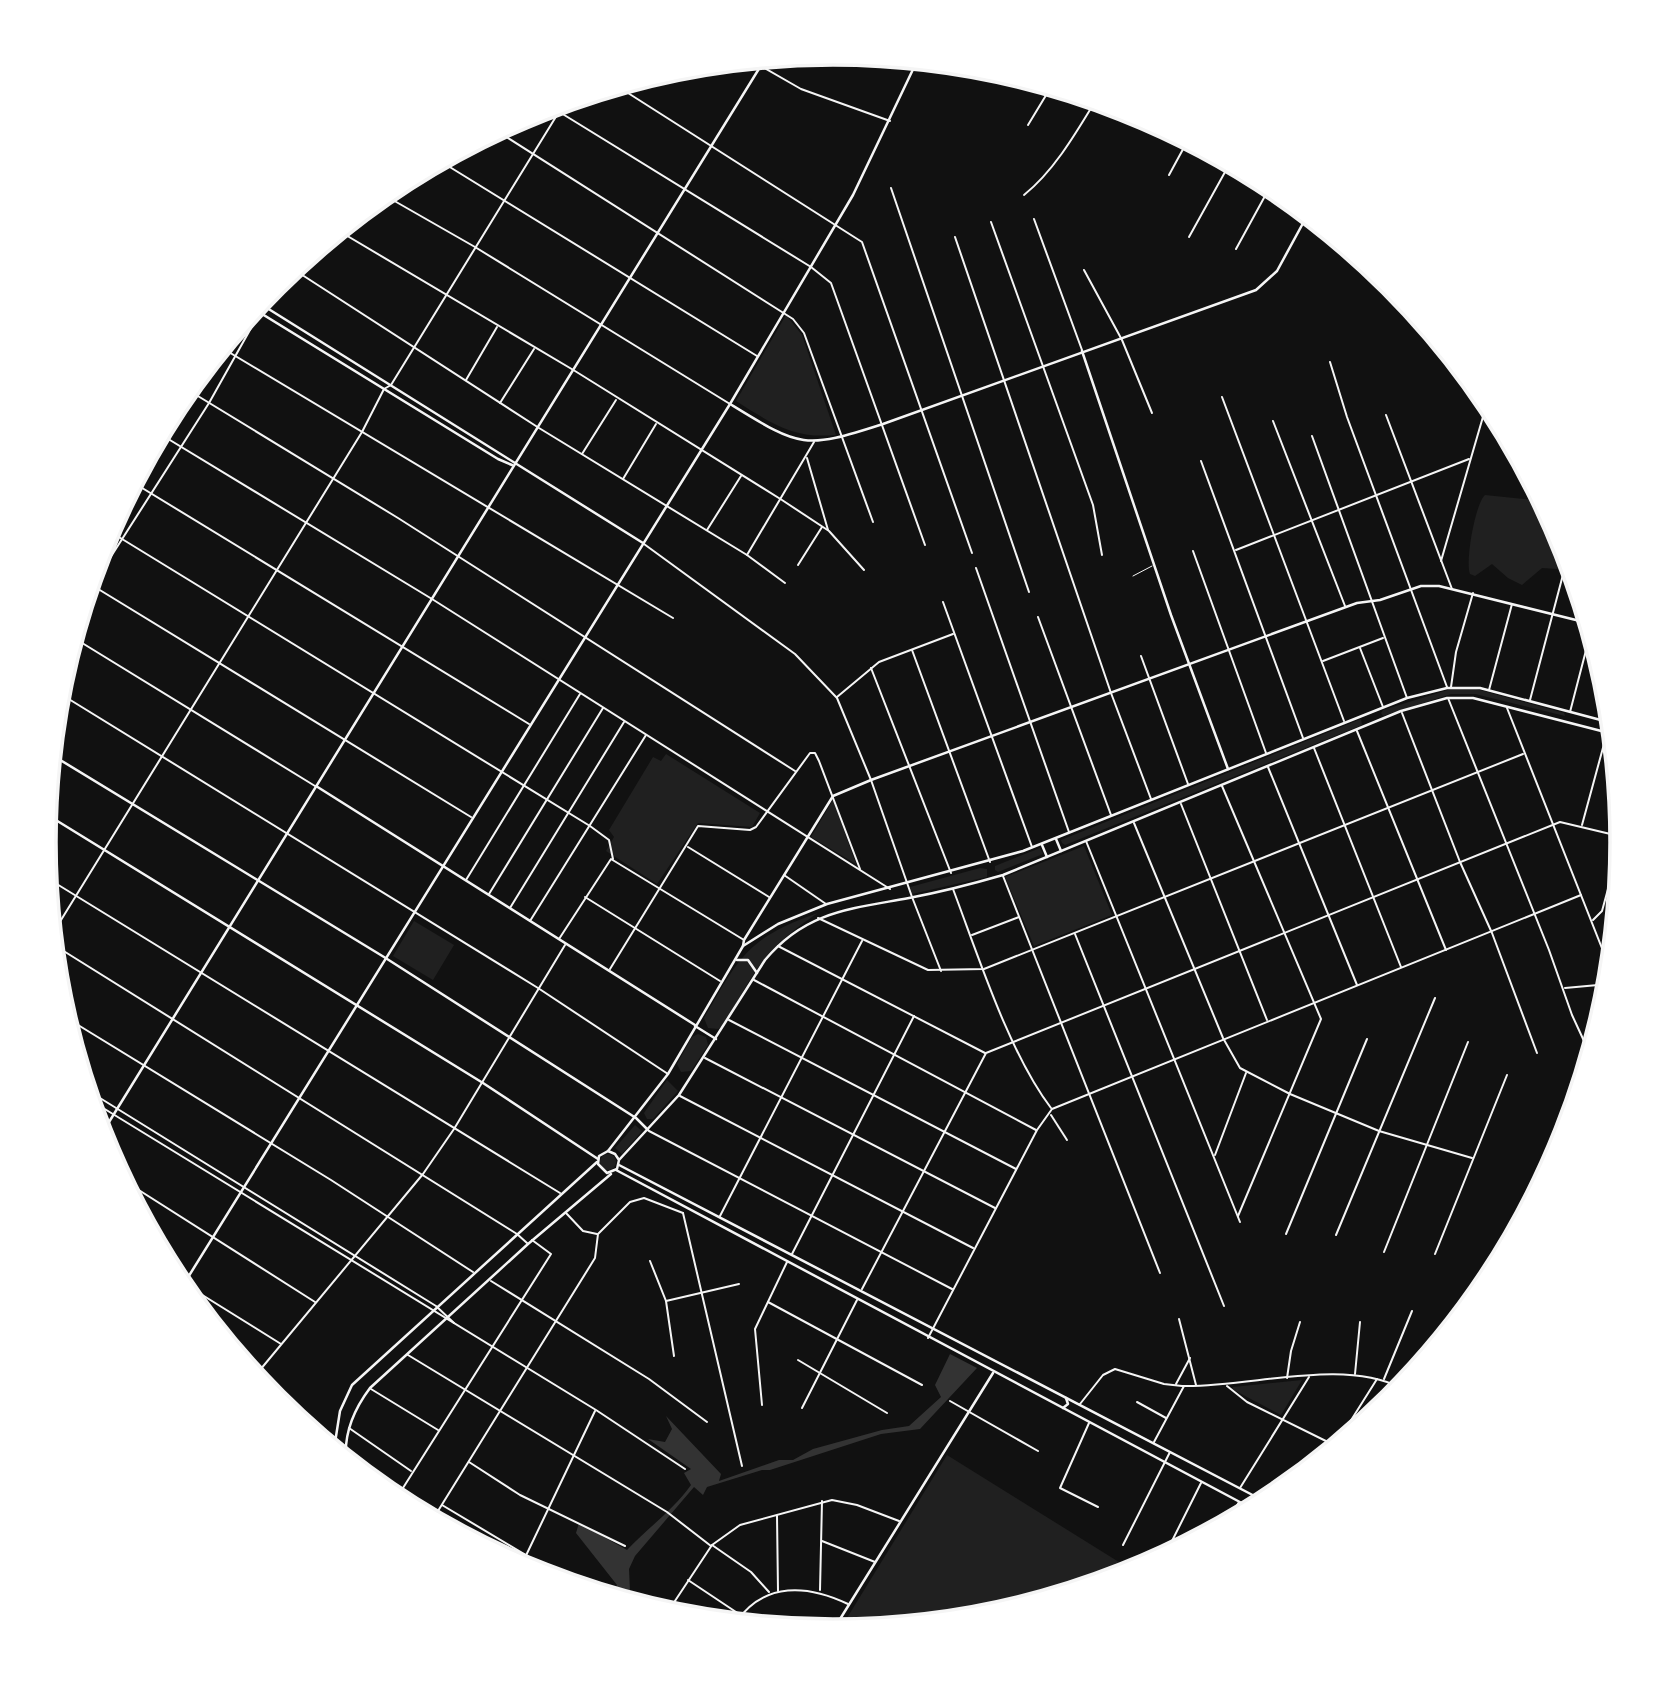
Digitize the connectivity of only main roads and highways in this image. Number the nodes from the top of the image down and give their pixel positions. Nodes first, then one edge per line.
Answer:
1 (760, 68) edge
2 (913, 69) edge
3 (1303, 222) edge
4 (268, 309) edge
5 (263, 315) edge
6 (1083, 351) junction
7 (730, 404) junction
8 (514, 465) junction
9 (643, 543) junction
10 (1579, 621) edge
11 (1189, 665) junction
12 (1374, 711) junction
13 (1570, 712) junction
14 (1601, 719) edge
15 (1378, 720) junction
16 (1568, 722) junction
17 (1603, 732) edge
18 (61, 760) edge
19 (1228, 769) junction
20 (316, 786) junction
21 (57, 820) edge
22 (1056, 839) junction
23 (1041, 845) junction
24 (1061, 850) junction
25 (1047, 857) junction
26 (442, 865) junction
27 (258, 880) junction
28 (230, 926) junction
29 (743, 946) junction
30 (384, 957) junction
31 (734, 961) junction
32 (757, 973) junction
33 (355, 1004) junction
34 (695, 1026) junction
35 (716, 1039) junction
36 (636, 1118) junction
37 (109, 1123) edge
38 (648, 1130) junction
39 (608, 1151) junction
40 (598, 1161) junction
41 (619, 1163) junction
42 (614, 1171) junction
43 (189, 1276) edge
44 (993, 1372) junction
45 (1066, 1398) junction
46 (1063, 1408) junction
47 (335, 1438) edge
48 (345, 1447) edge
49 (1253, 1496) edge
50 (1241, 1503) edge
51 (840, 1620) edge

1 - 8 main road
2 - 7 main road
3 - 6 main road
4 - 8 main road
5 - 8 main road
6 - 7 main road
6 - 11 main road
7 - 9 main road
8 - 9 main road
8 - 20 main road
9 - 26 main road
10 - 11 main road
11 - 19 main road
11 - 29 main road
12 - 13 main road
12 - 15 main road
12 - 19 main road
13 - 14 main road
13 - 16 main road
15 - 16 main road
15 - 24 main road
16 - 17 main road
18 - 27 main road
19 - 22 main road
20 - 26 main road
20 - 27 main road
21 - 28 main road
22 - 23 main road
22 - 24 main road
23 - 25 main road
23 - 29 main road
24 - 25 main road
25 - 32 main road
26 - 30 main road
26 - 34 main road
27 - 28 main road
27 - 30 main road
28 - 33 main road
28 - 37 main road
29 - 31 main road
30 - 33 main road
30 - 36 main road
31 - 32 main road
31 - 34 main road
32 - 35 main road
33 - 40 main road
33 - 43 main road
34 - 35 main road
34 - 36 main road
35 - 38 main road
36 - 38 main road
36 - 39 main road
38 - 41 main road
39 - 40 main road
39 - 41 main road
40 - 42 main road
40 - 47 main road
41 - 42 main road
41 - 45 main road
42 - 44 main road
42 - 48 main road
44 - 46 main road
44 - 51 main road
45 - 46 main road
45 - 49 main road
46 - 50 main road

